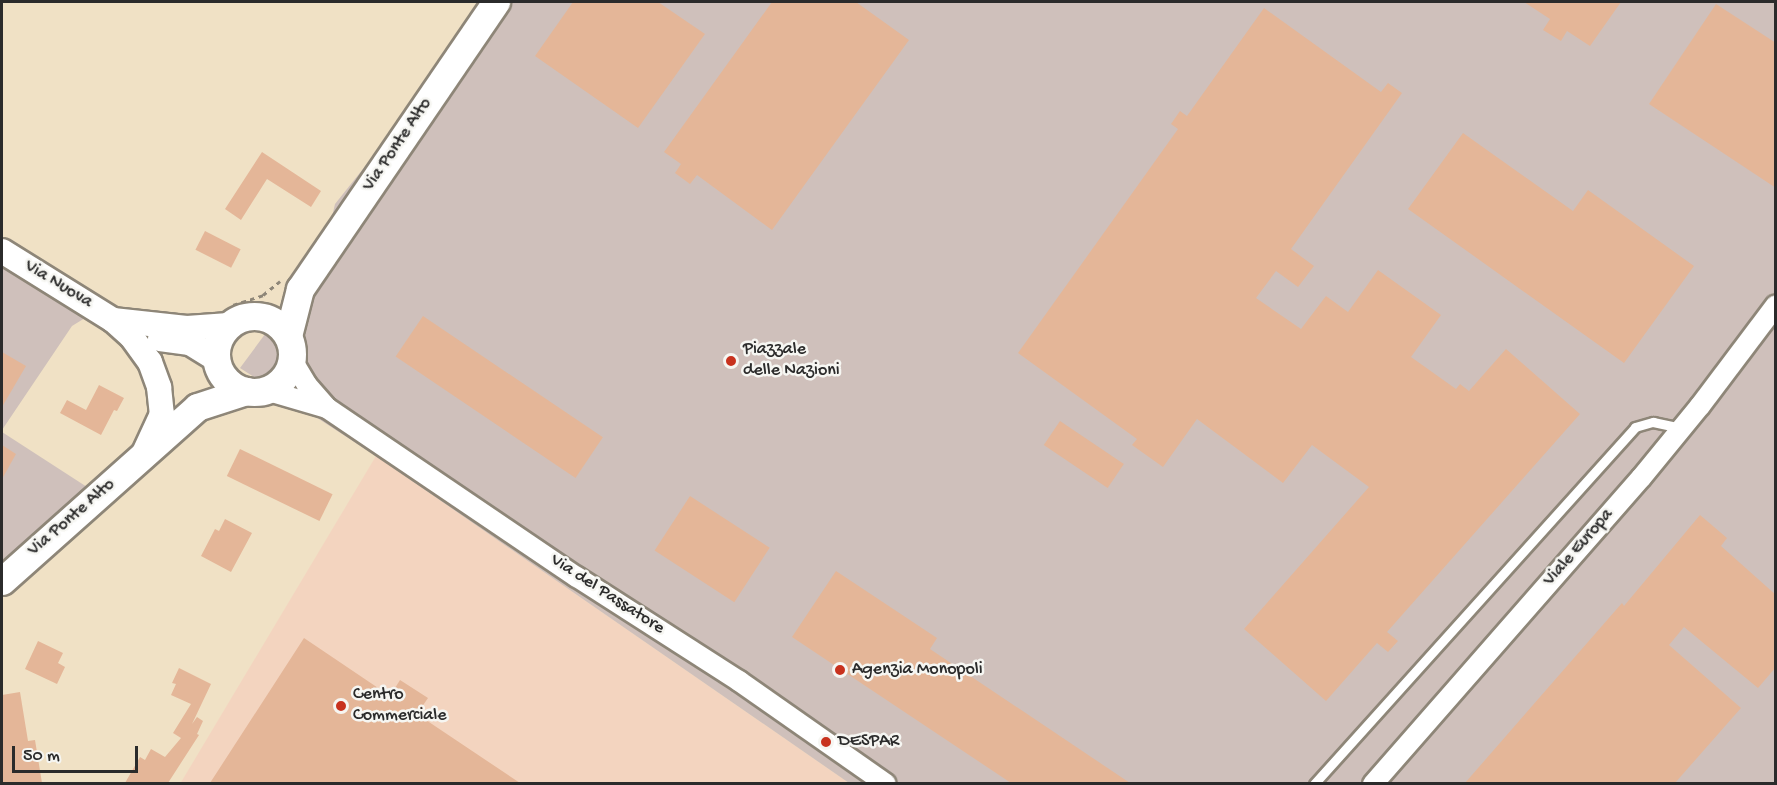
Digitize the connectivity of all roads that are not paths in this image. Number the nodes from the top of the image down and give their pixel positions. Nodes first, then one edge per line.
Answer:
1 (496, 2) edge
2 (2, 251) edge
3 (291, 284) junction
4 (1776, 305) edge
5 (228, 316) junction
6 (262, 317) junction
7 (122, 328) junction
8 (290, 348) junction
9 (217, 362) junction
10 (256, 391) junction
11 (197, 407) junction
12 (327, 408) junction
13 (1683, 428) junction
14 (144, 453) junction
15 (2, 581) edge
16 (886, 783) edge
17 (1314, 783) edge
18 (1373, 783) edge

1 - 3 main road, Via Ponte Alto
2 - 7 street, Via Nuova
3 - 6 main road, Via Ponte Alto
3 - 8 main road, Via Ponte Alto
4 - 13 street, Viale Europa
5 - 6 main road, Via Ponte Alto
5 - 7 street, Via Nuova
5 - 9 main road, Via Ponte Alto
6 - 8 main road
7 - 9 street, Via Nuova
7 - 14 street, Via Nuova
8 - 10 main road, Via Ponte Alto
8 - 12 street, Via del Passatore
9 - 10 main road
9 - 11 main road, Via Ponte Alto
10 - 11 main road, Via Ponte Alto
10 - 12 street, Via del Passatore
11 - 14 main road, Via Ponte Alto
12 - 16 street, Via del Passatore
13 - 17 lane
13 - 18 street, Viale Europa
14 - 15 main road, Via Ponte Alto

